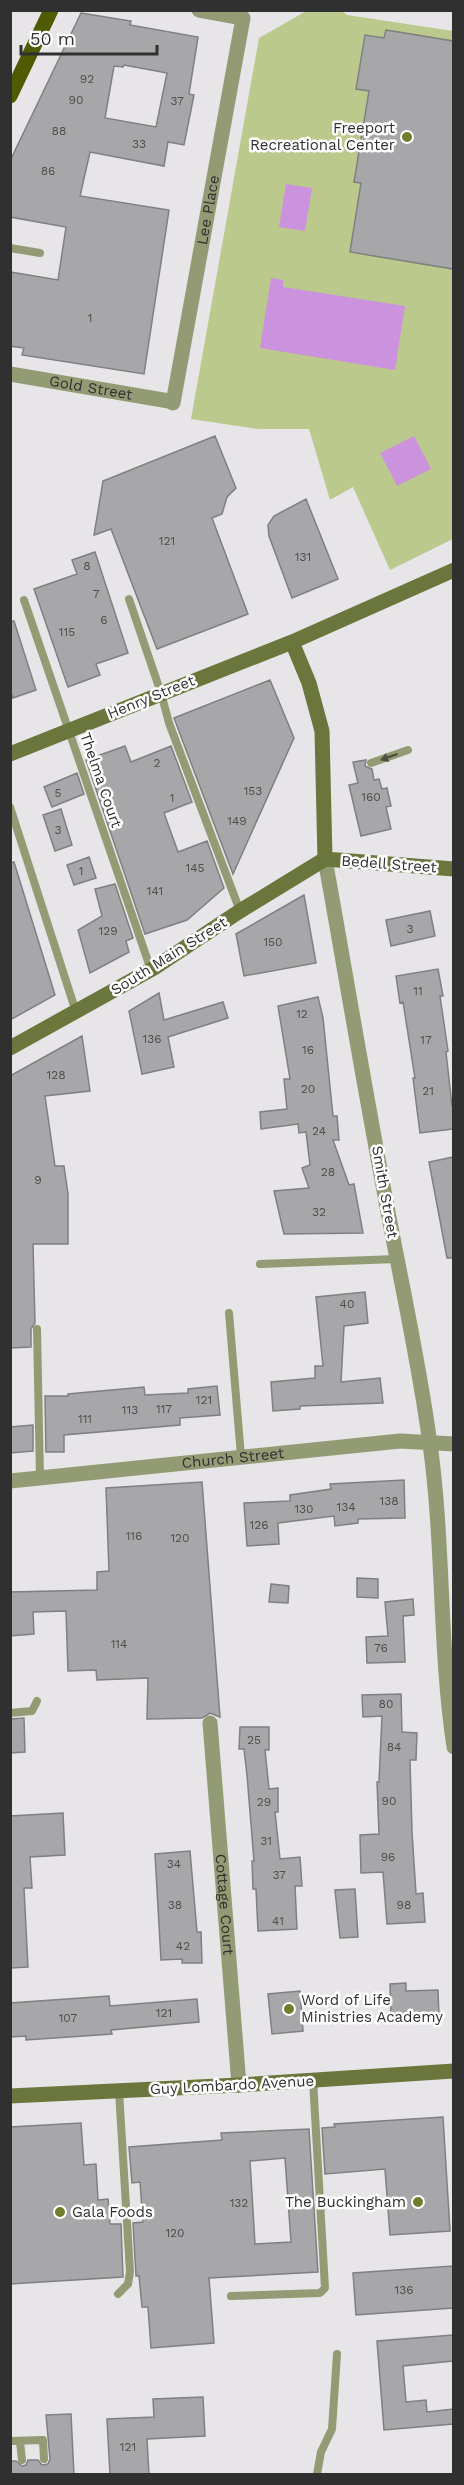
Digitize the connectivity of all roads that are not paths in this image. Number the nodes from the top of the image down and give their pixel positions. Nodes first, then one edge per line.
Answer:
1 (51, 10) edge
2 (199, 10) edge
3 (10, 96) edge
4 (10, 248) edge
5 (40, 253) dead end
6 (10, 374) edge
7 (173, 403) joint
8 (453, 570) edge
9 (129, 598) dead end
10 (24, 600) dead end
11 (292, 642) junction
12 (161, 693) junction
13 (69, 730) junction
14 (408, 750) dead end
15 (10, 754) edge
16 (371, 763) dead end
17 (10, 807) edge
18 (14, 830) edge
19 (325, 859) junction
20 (453, 869) edge
21 (240, 911) junction
22 (151, 970) junction
23 (76, 1012) junction
24 (10, 1048) edge
25 (397, 1259) junction
26 (260, 1264) dead end
27 (229, 1313) dead end
28 (37, 1329) dead end
29 (430, 1443) junction
30 (453, 1444) edge
31 (242, 1456) junction
32 (40, 1478) junction
33 (10, 1481) edge
34 (37, 1701) dead end
35 (10, 1713) edge
36 (210, 1723) dead end
37 (453, 1747) edge
38 (453, 2070) edge
39 (313, 2080) junction
40 (239, 2085) junction
41 (119, 2091) junction
42 (10, 2096) edge
43 (118, 2294) dead end
44 (231, 2296) dead end
45 (337, 2354) dead end
46 (10, 2441) edge
47 (20, 2442) junction
48 (44, 2459) dead end
49 (22, 2460) dead end
50 (317, 2475) edge

1 - 3 main road
2 - 7 street, Lee Place
4 - 5 lane
6 - 7 street, Gold Street
8 - 11 main road
9 - 12 lane
10 - 13 lane, Thelma Court
11 - 12 main road, Henry Street
11 - 19 main road, Smith Street
12 - 13 main road, Henry Street
12 - 21 lane
13 - 15 main road, Henry Street
13 - 22 lane, Thelma Court
14 -> 16 lane
17 - 18 lane
18 - 23 lane
19 - 20 main road, Bedell Street
19 - 21 main road, South Main Street
19 - 25 street, Smith Street
21 - 22 main road, South Main Street
22 - 23 main road, South Main Street
23 - 24 main road, South Main Street
25 - 26 lane
25 - 29 street, Smith Street
27 - 31 lane
28 - 32 lane
29 - 30 street, Church Street
29 - 31 street, Church Street
29 - 37 street, Smith Street
31 - 32 street, Church Street
32 - 33 street, Church Street
34 - 35 lane
36 - 40 street, Cottage Court
38 - 39 main road, Guy Lombardo Avenue
39 - 40 main road, Guy Lombardo Avenue
39 - 44 lane
40 - 41 main road, Guy Lombardo Avenue
41 - 42 main road, Guy Lombardo Avenue
41 - 43 lane
45 - 50 lane
46 - 47 lane
47 - 48 lane
47 - 49 lane

